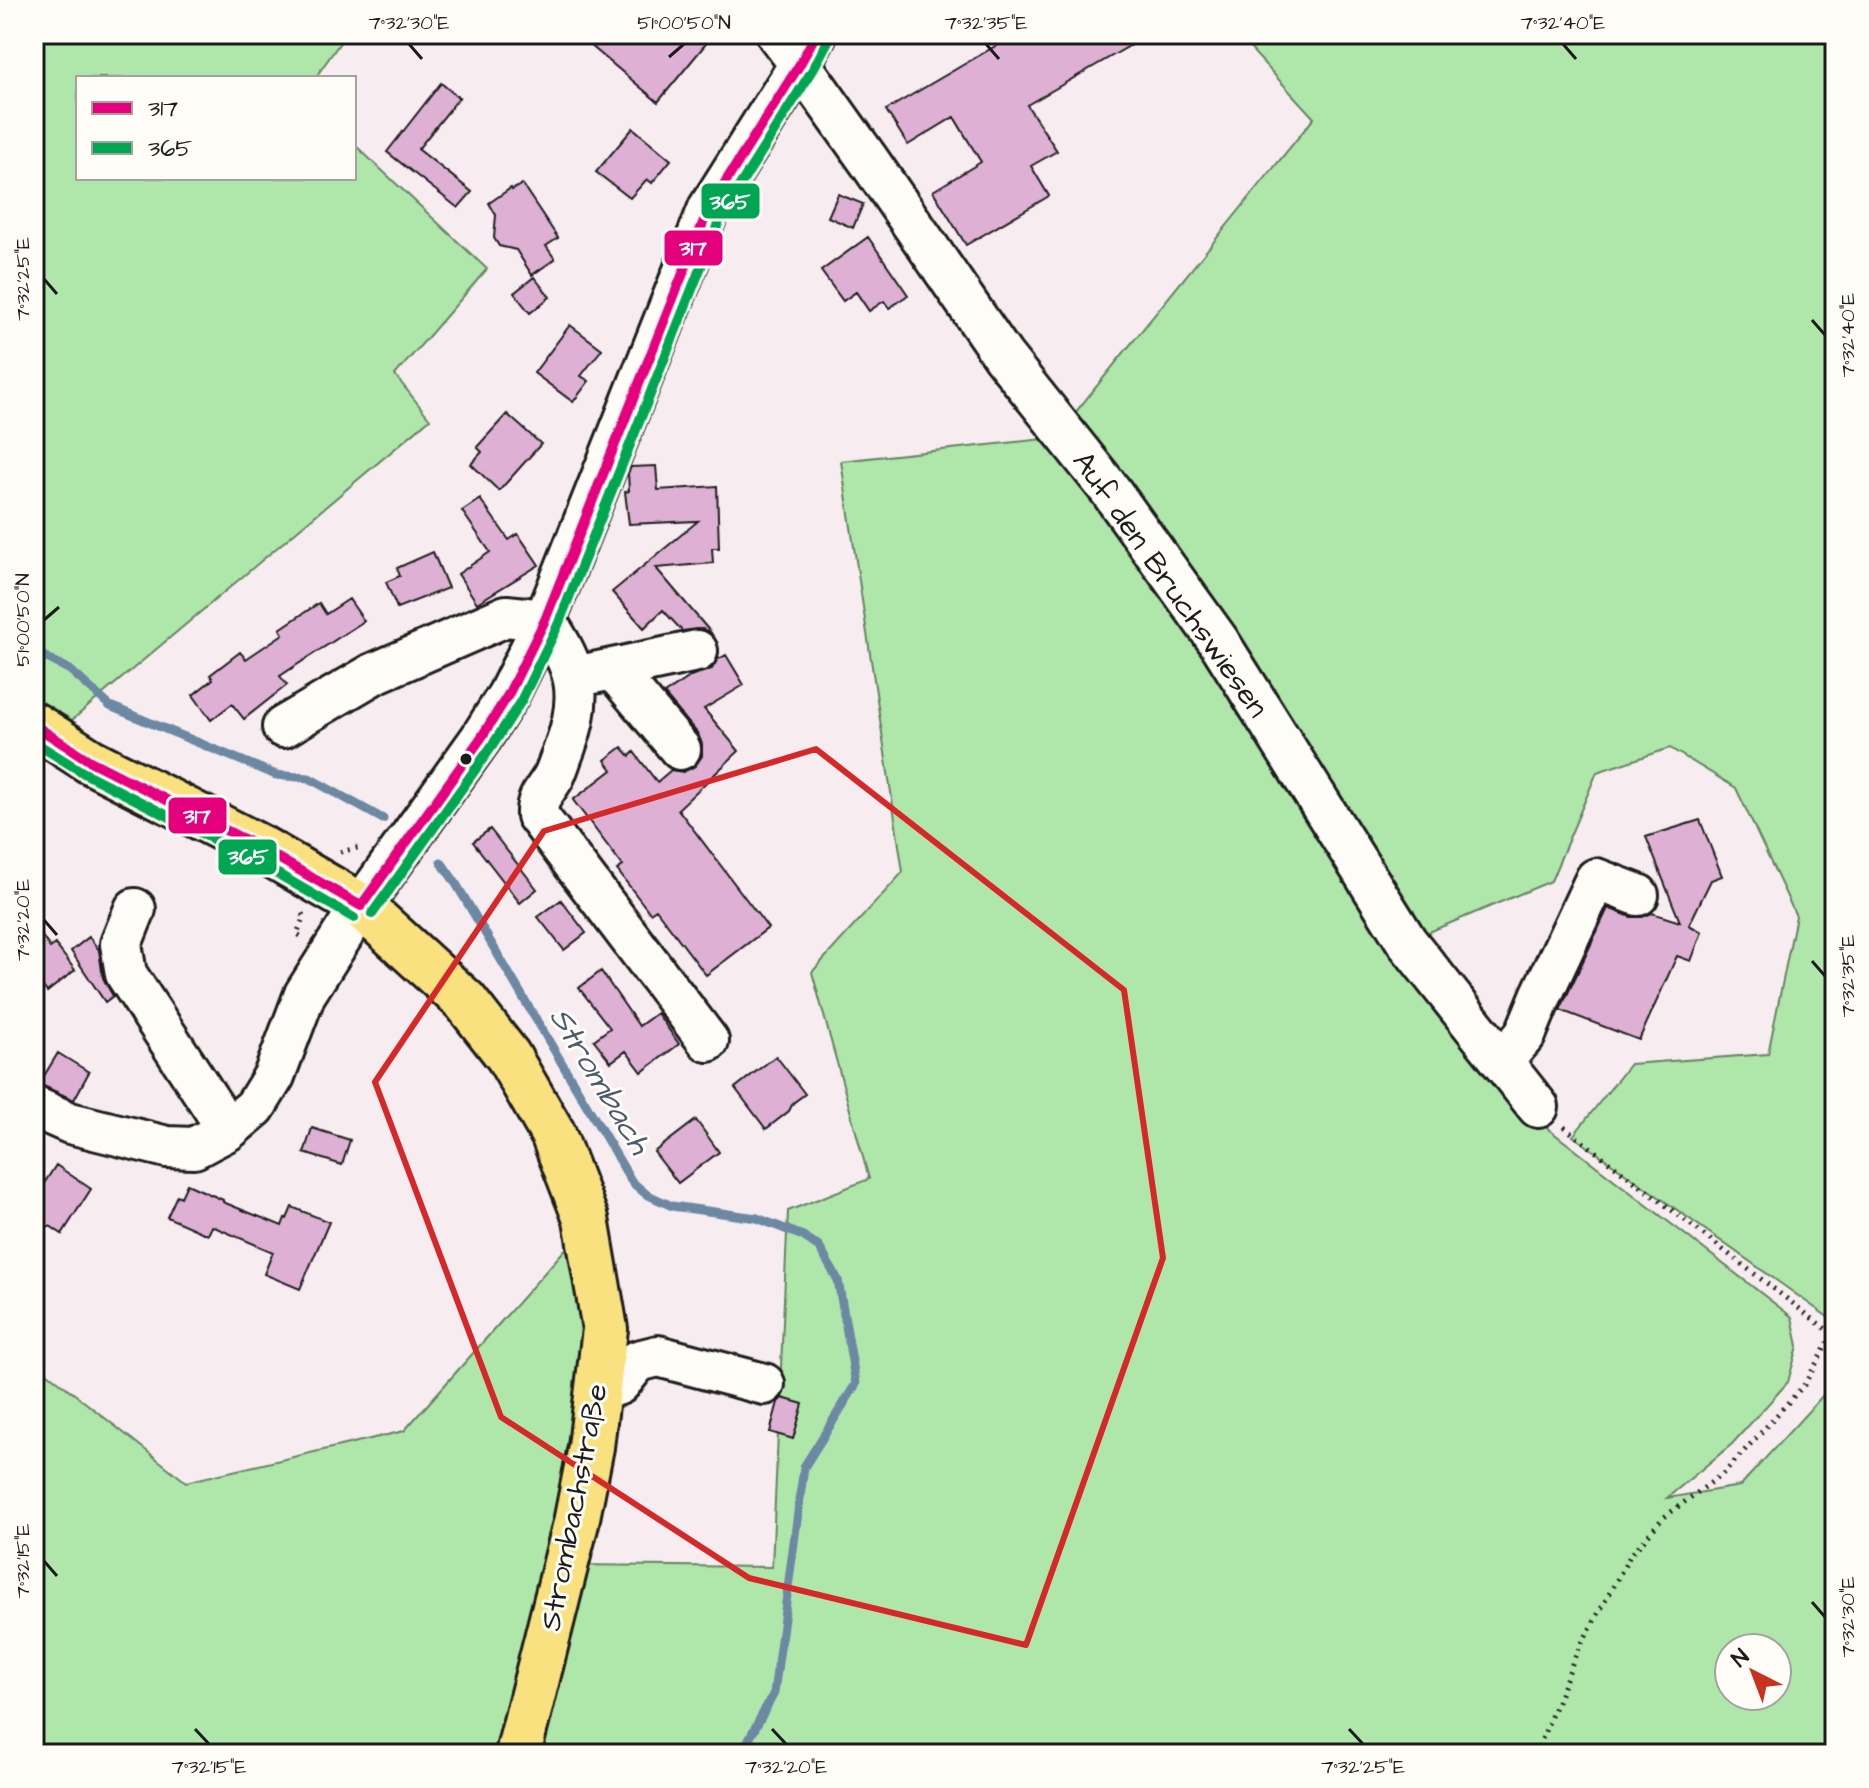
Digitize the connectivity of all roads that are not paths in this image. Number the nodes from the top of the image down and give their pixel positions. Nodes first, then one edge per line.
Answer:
1 (798, 44) edge
2 (545, 620) junction
3 (697, 651) dead end
4 (594, 673) junction
5 (34, 725) edge
6 (283, 727) dead end
7 (680, 749) dead end
8 (1638, 895) dead end
9 (361, 906) junction
10 (135, 909) dead end
11 (708, 1041) dead end
12 (1502, 1061) junction
13 (34, 1107) edge
14 (1538, 1107) road end
15 (228, 1130) junction
16 (764, 1384) dead end
17 (599, 1391) junction
18 (518, 1754) edge

1 - 2 street, Auf den Bruchswiesen
1 - 12 street, Auf den Bruchswiesen
2 - 4 street
2 - 6 street
2 - 9 street, Auf den Bruchswiesen
3 - 4 street
4 - 7 street
4 - 11 street
5 - 9 main road, Strombachstraße
8 - 12 street
9 - 15 street, Auf den Bruchswiesen
9 - 17 main road, Strombachstraße
10 - 15 street
12 - 14 street, Auf den Bruchswiesen
13 - 15 street, Auf den Bruchswiesen
16 - 17 street
17 - 18 main road, Strombachstraße

